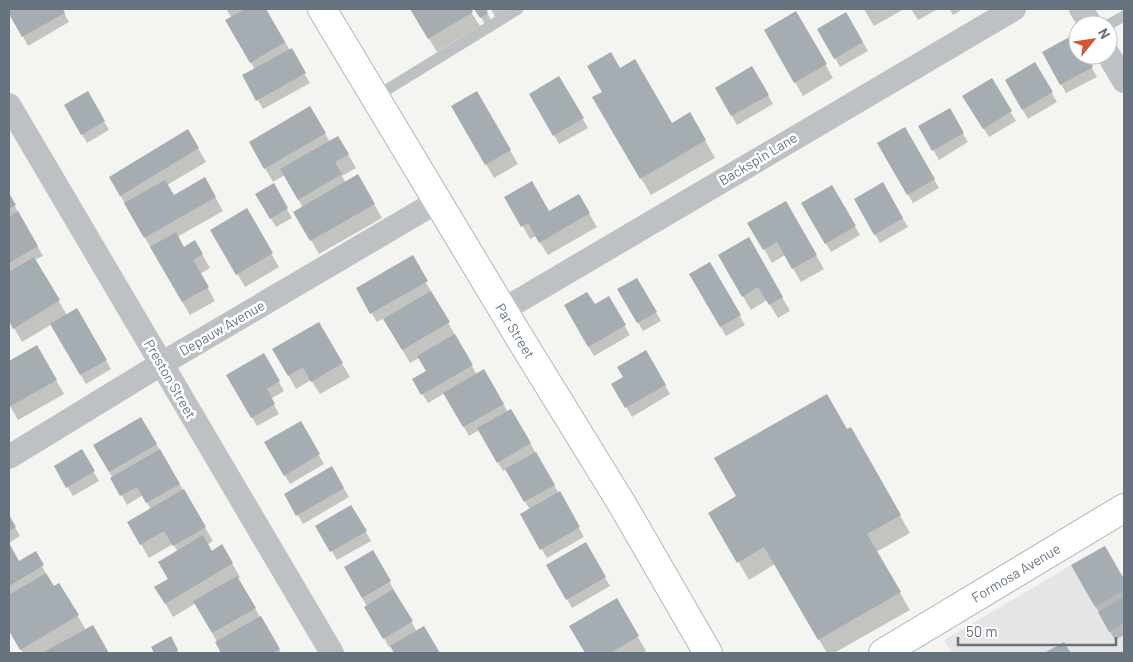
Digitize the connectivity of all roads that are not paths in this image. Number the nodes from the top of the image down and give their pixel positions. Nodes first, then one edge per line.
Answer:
1 (322, 9) edge
2 (518, 9) edge
3 (1014, 9) edge
4 (1114, 65) edge
5 (1124, 82) edge
6 (375, 97) junction
7 (9, 105) edge
8 (438, 202) junction
9 (503, 310) junction
10 (161, 364) junction
11 (9, 457) edge
12 (1124, 508) edge
13 (332, 653) edge
14 (708, 653) edge
15 (883, 653) edge

1 - 6 street, Par Street
2 - 6 lane
3 - 9 street, Backspin Lane
4 - 5 street
6 - 8 street, Par Street
7 - 10 street, Preston Street
8 - 9 street, Par Street
8 - 10 street, Depauw Avenue
9 - 14 street, Par Street
10 - 11 street, Depauw Avenue
10 - 13 street, Preston Street
12 - 15 street, Formosa Avenue

